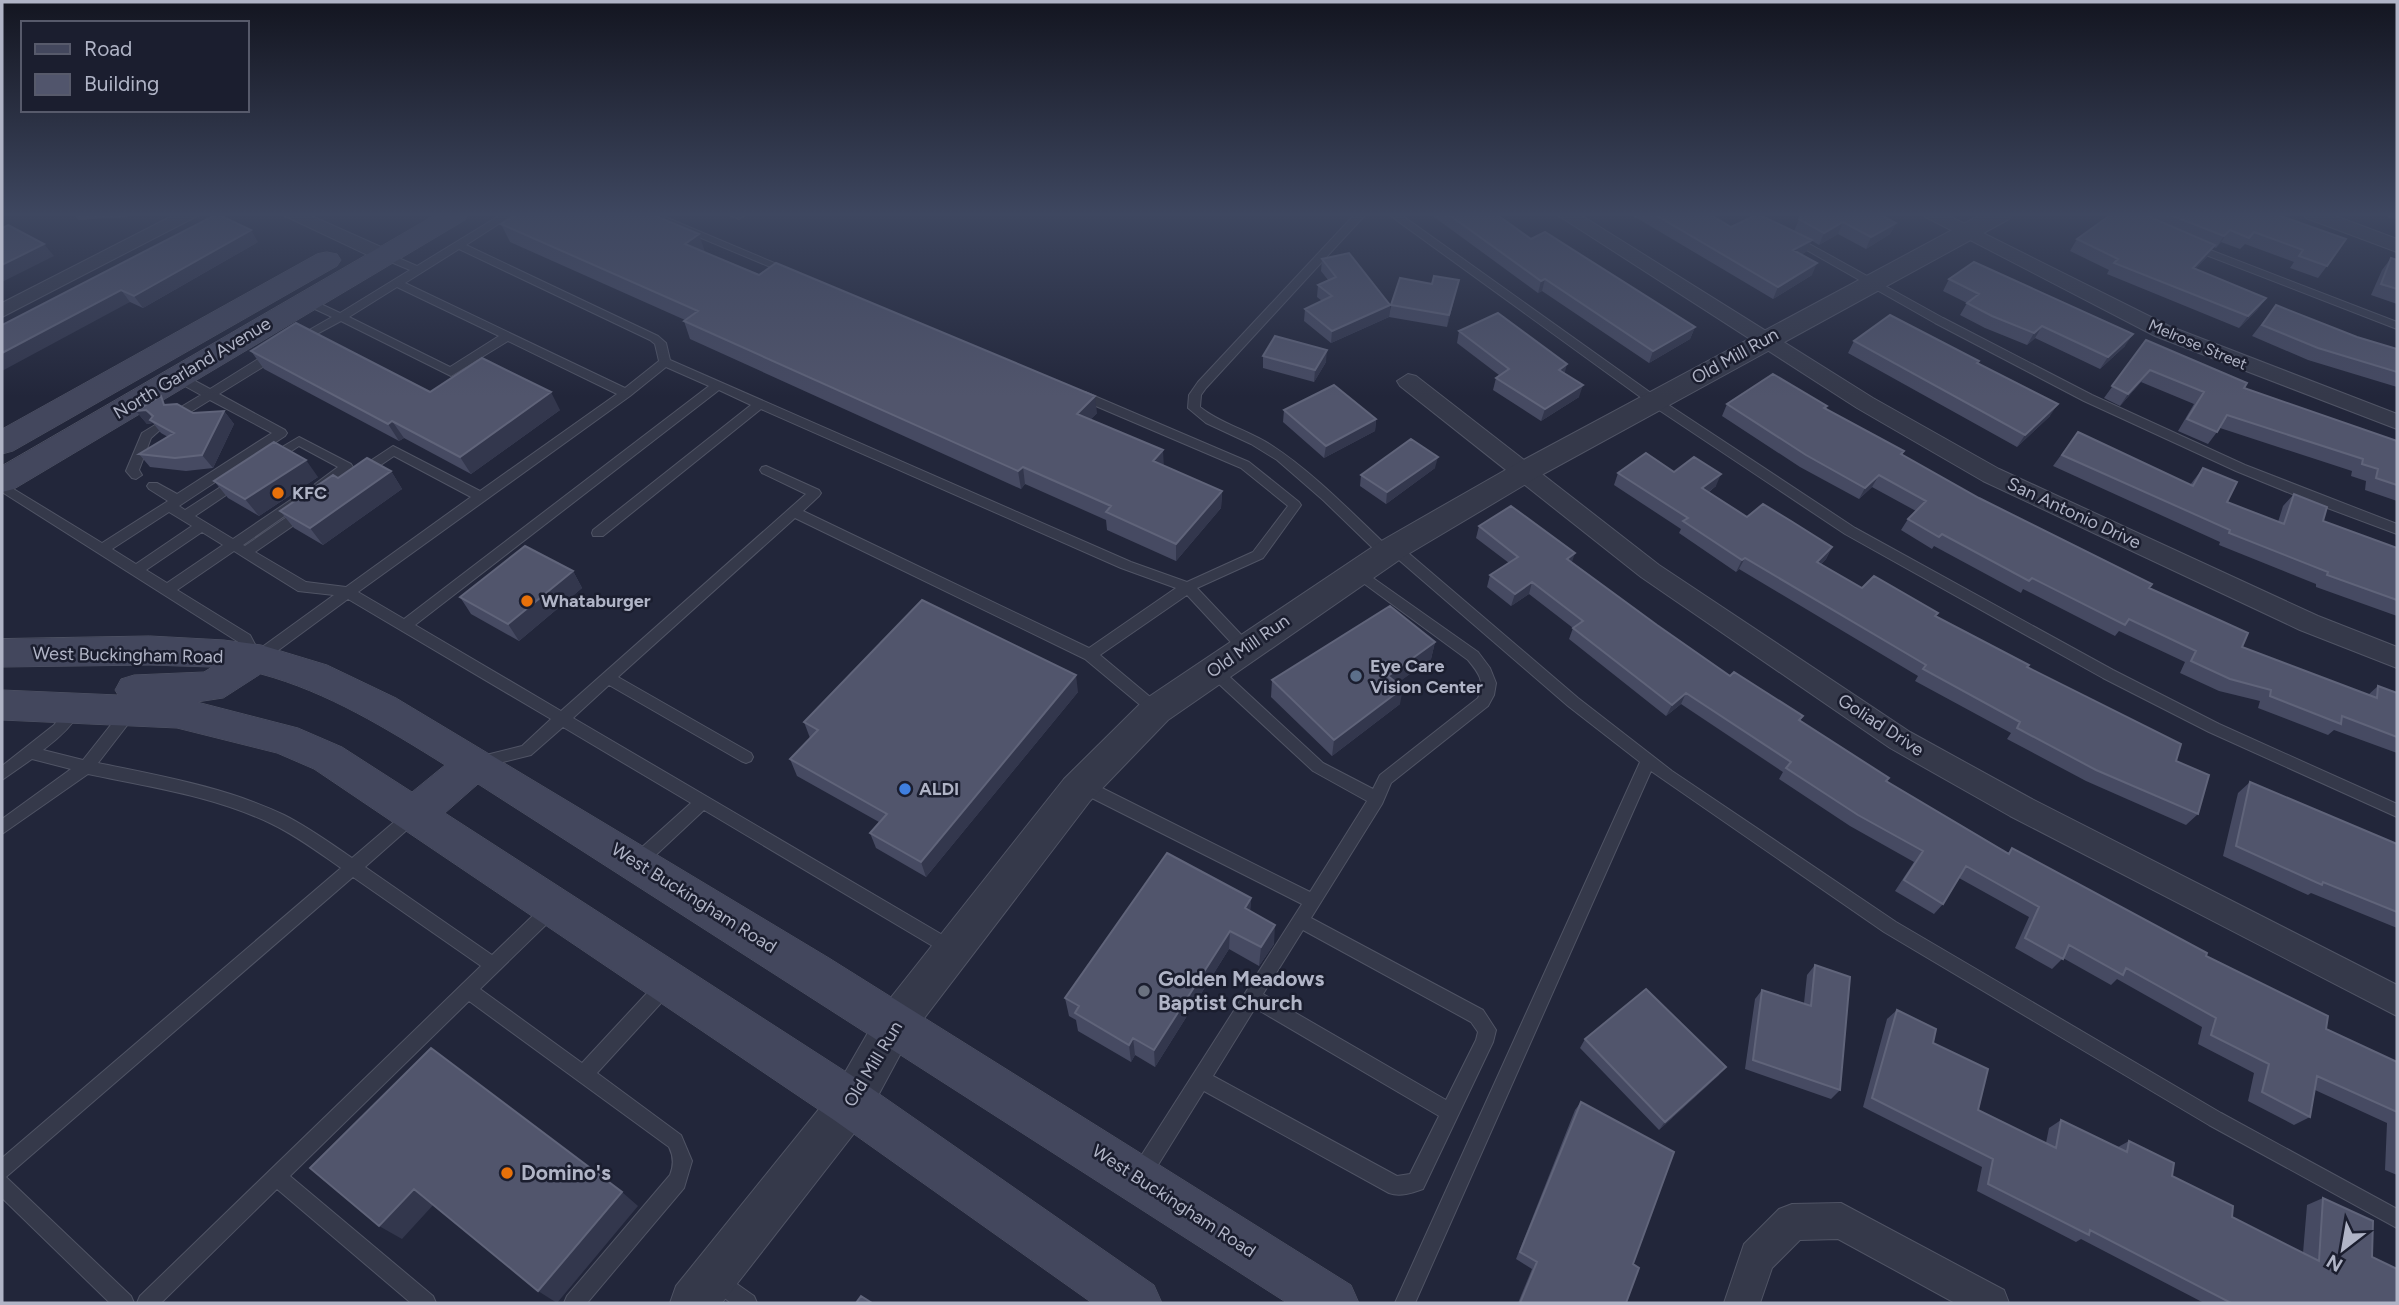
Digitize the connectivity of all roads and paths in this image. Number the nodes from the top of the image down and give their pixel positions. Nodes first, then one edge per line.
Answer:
1 (72, 275) edge
2 (321, 275) edge
3 (338, 275) edge
4 (412, 275) edge
5 (521, 275) edge
6 (1304, 275) edge
7 (1478, 275) edge
8 (1662, 275) edge
9 (1857, 275) edge
10 (1886, 275) edge
11 (2049, 275) edge
12 (2267, 275) edge
13 (1871, 283) junction
14 (397, 284) junction
15 (306, 301) junction
16 (2, 311) edge
17 (341, 317) junction
18 (2397, 326) edge
19 (507, 336) junction
20 (1764, 340) junction
21 (665, 362) junction
22 (178, 377) junction
23 (1408, 381) dead end
24 (718, 385) junction
25 (1068, 389) edge
26 (626, 393) junction
27 (211, 394) junction
28 (1654, 401) junction
29 (760, 404) junction
30 (180, 413) edge
31 (2397, 422) edge
32 (155, 429) edge
33 (2, 443) edge
34 (766, 470) dead end
35 (1526, 471) junction
36 (136, 475) dead end
37 (2, 483) edge
38 (153, 486) dead end
39 (479, 496) junction
40 (325, 497) edge
41 (173, 503) junction
42 (313, 505) edge
43 (794, 512) junction
44 (185, 516) junction
45 (202, 526) junction
46 (2397, 529) edge
47 (598, 533) dead end
48 (102, 549) junction
49 (239, 549) junction
50 (1390, 550) junction
51 (136, 570) junction
52 (1356, 571) junction
53 (1188, 587) junction
54 (167, 590) junction
55 (348, 592) junction
56 (406, 625) junction
57 (1245, 648) junction
58 (2, 653) edge
59 (1090, 655) junction
60 (2397, 658) edge
61 (256, 659) junction
62 (1213, 670) junction
63 (608, 678) junction
64 (2, 705) edge
65 (76, 708) junction
66 (131, 710) junction
67 (1156, 710) junction
68 (563, 718) junction
69 (32, 753) junction
70 (746, 757) dead end
71 (1648, 760) junction
72 (475, 762) junction
73 (86, 767) junction
74 (2, 774) edge
75 (1081, 786) junction
76 (1377, 799) junction
77 (703, 801) junction
78 (2397, 811) edge
79 (416, 813) junction
80 (2, 827) edge
81 (636, 862) junction
82 (354, 867) junction
83 (1312, 901) junction
84 (554, 906) junction
85 (1300, 920) junction
86 (953, 950) junction
87 (494, 966) junction
88 (668, 982) junction
89 (469, 990) junction
90 (1252, 997) junction
91 (2397, 1001) edge
92 (895, 1024) junction
93 (584, 1074) junction
94 (1200, 1079) junction
95 (851, 1103) junction
96 (1450, 1112) junction
97 (2, 1170) edge
98 (277, 1177) junction
99 (1139, 1178) junction
100 (2, 1185) edge
101 (2397, 1219) edge
102 (718, 1295) edge
103 (124, 1303) edge
104 (147, 1303) edge
105 (426, 1303) edge
106 (574, 1303) edge
107 (1136, 1303) edge
108 (1333, 1303) edge
109 (1405, 1303) edge
110 (1742, 1303) edge
111 (1991, 1303) edge

1 - 16 street
2 - 33 main road, North Garland Avenue
3 - 15 main road, North Garland Avenue
4 - 14 lane
5 - 21 lane
6 - 50 lane
7 - 28 lane
8 - 20 street, San Antonio Drive
9 - 13 lane
10 - 13 street, Old Mill Run
11 - 31 street, Melrose Street
12 - 18 lane
13 - 20 street, Old Mill Run
13 - 46 lane
14 - 17 lane
14 - 19 lane
15 - 17 lane
15 - 22 main road, North Garland Avenue
17 - 19 lane
17 - 27 lane
19 - 26 lane
20 - 28 street, Old Mill Run
20 - 60 street, San Antonio Drive
21 - 24 lane
21 - 26 lane
22 - 27 lane
22 - 37 main road, North Garland Avenue
23 - 35 street, Goliad Drive
24 - 29 lane
24 - 56 lane
25 - 53 lane
26 - 39 lane
27 - 30 lane
27 - 41 lane
28 - 35 street, Old Mill Run
28 - 78 lane
29 - 47 lane
29 - 53 lane
32 - 36 lane
34 - 43 lane
35 - 50 street, Old Mill Run
35 - 91 street, Goliad Drive
37 - 48 lane
38 - 41 lane
39 - 40 lane
39 - 55 lane
41 - 44 lane
41 - 48 lane
42 - 49 lane
43 - 59 lane
43 - 63 lane
44 - 45 lane
44 - 49 lane
45 - 49 lane
45 - 51 lane
48 - 51 lane
49 - 54 lane
49 - 55 lane
50 - 52 street, Old Mill Run
50 - 71 lane
51 - 54 lane
52 - 57 street, Old Mill Run
52 - 76 lane
53 - 57 lane
53 - 59 lane
54 - 61 lane
55 - 56 lane
55 - 61 lane
56 - 68 lane
57 - 62 street, Old Mill Run
58 - 61 main road, West Buckingham Road
59 - 67 lane
61 - 65 main road
61 - 72 main road, West Buckingham Road
62 - 67 street, Old Mill Run
62 - 76 lane
63 - 68 lane
63 - 70 lane
64 - 65 main road
65 - 66 main road
65 - 69 lane
66 - 73 lane
66 - 79 main road
67 - 75 street, Old Mill Run
68 - 72 lane
68 - 77 lane
69 - 73 lane
69 - 74 lane
71 - 101 lane
71 - 109 lane
72 - 79 main road
72 - 81 main road, West Buckingham Road
73 - 80 lane
73 - 82 lane
75 - 83 lane
75 - 86 street, Old Mill Run
76 - 83 lane
77 - 81 lane
77 - 86 lane
79 - 82 lane
79 - 84 main road
81 - 92 main road, West Buckingham Road
82 - 87 lane
82 - 97 lane
83 - 85 lane
84 - 87 lane
84 - 88 main road
85 - 90 lane
85 - 96 lane
86 - 92 street, Old Mill Run
87 - 89 lane
88 - 93 lane
88 - 95 main road
89 - 93 lane
89 - 98 lane
90 - 94 lane
90 - 96 lane
92 - 95 street, Old Mill Run
92 - 99 main road, West Buckingham Road
93 - 106 lane
94 - 96 lane
94 - 99 lane
95 - 102 street, Old Mill Run
95 - 107 main road
98 - 104 lane
98 - 105 lane
99 - 108 main road, West Buckingham Road
100 - 103 lane
110 - 111 street

